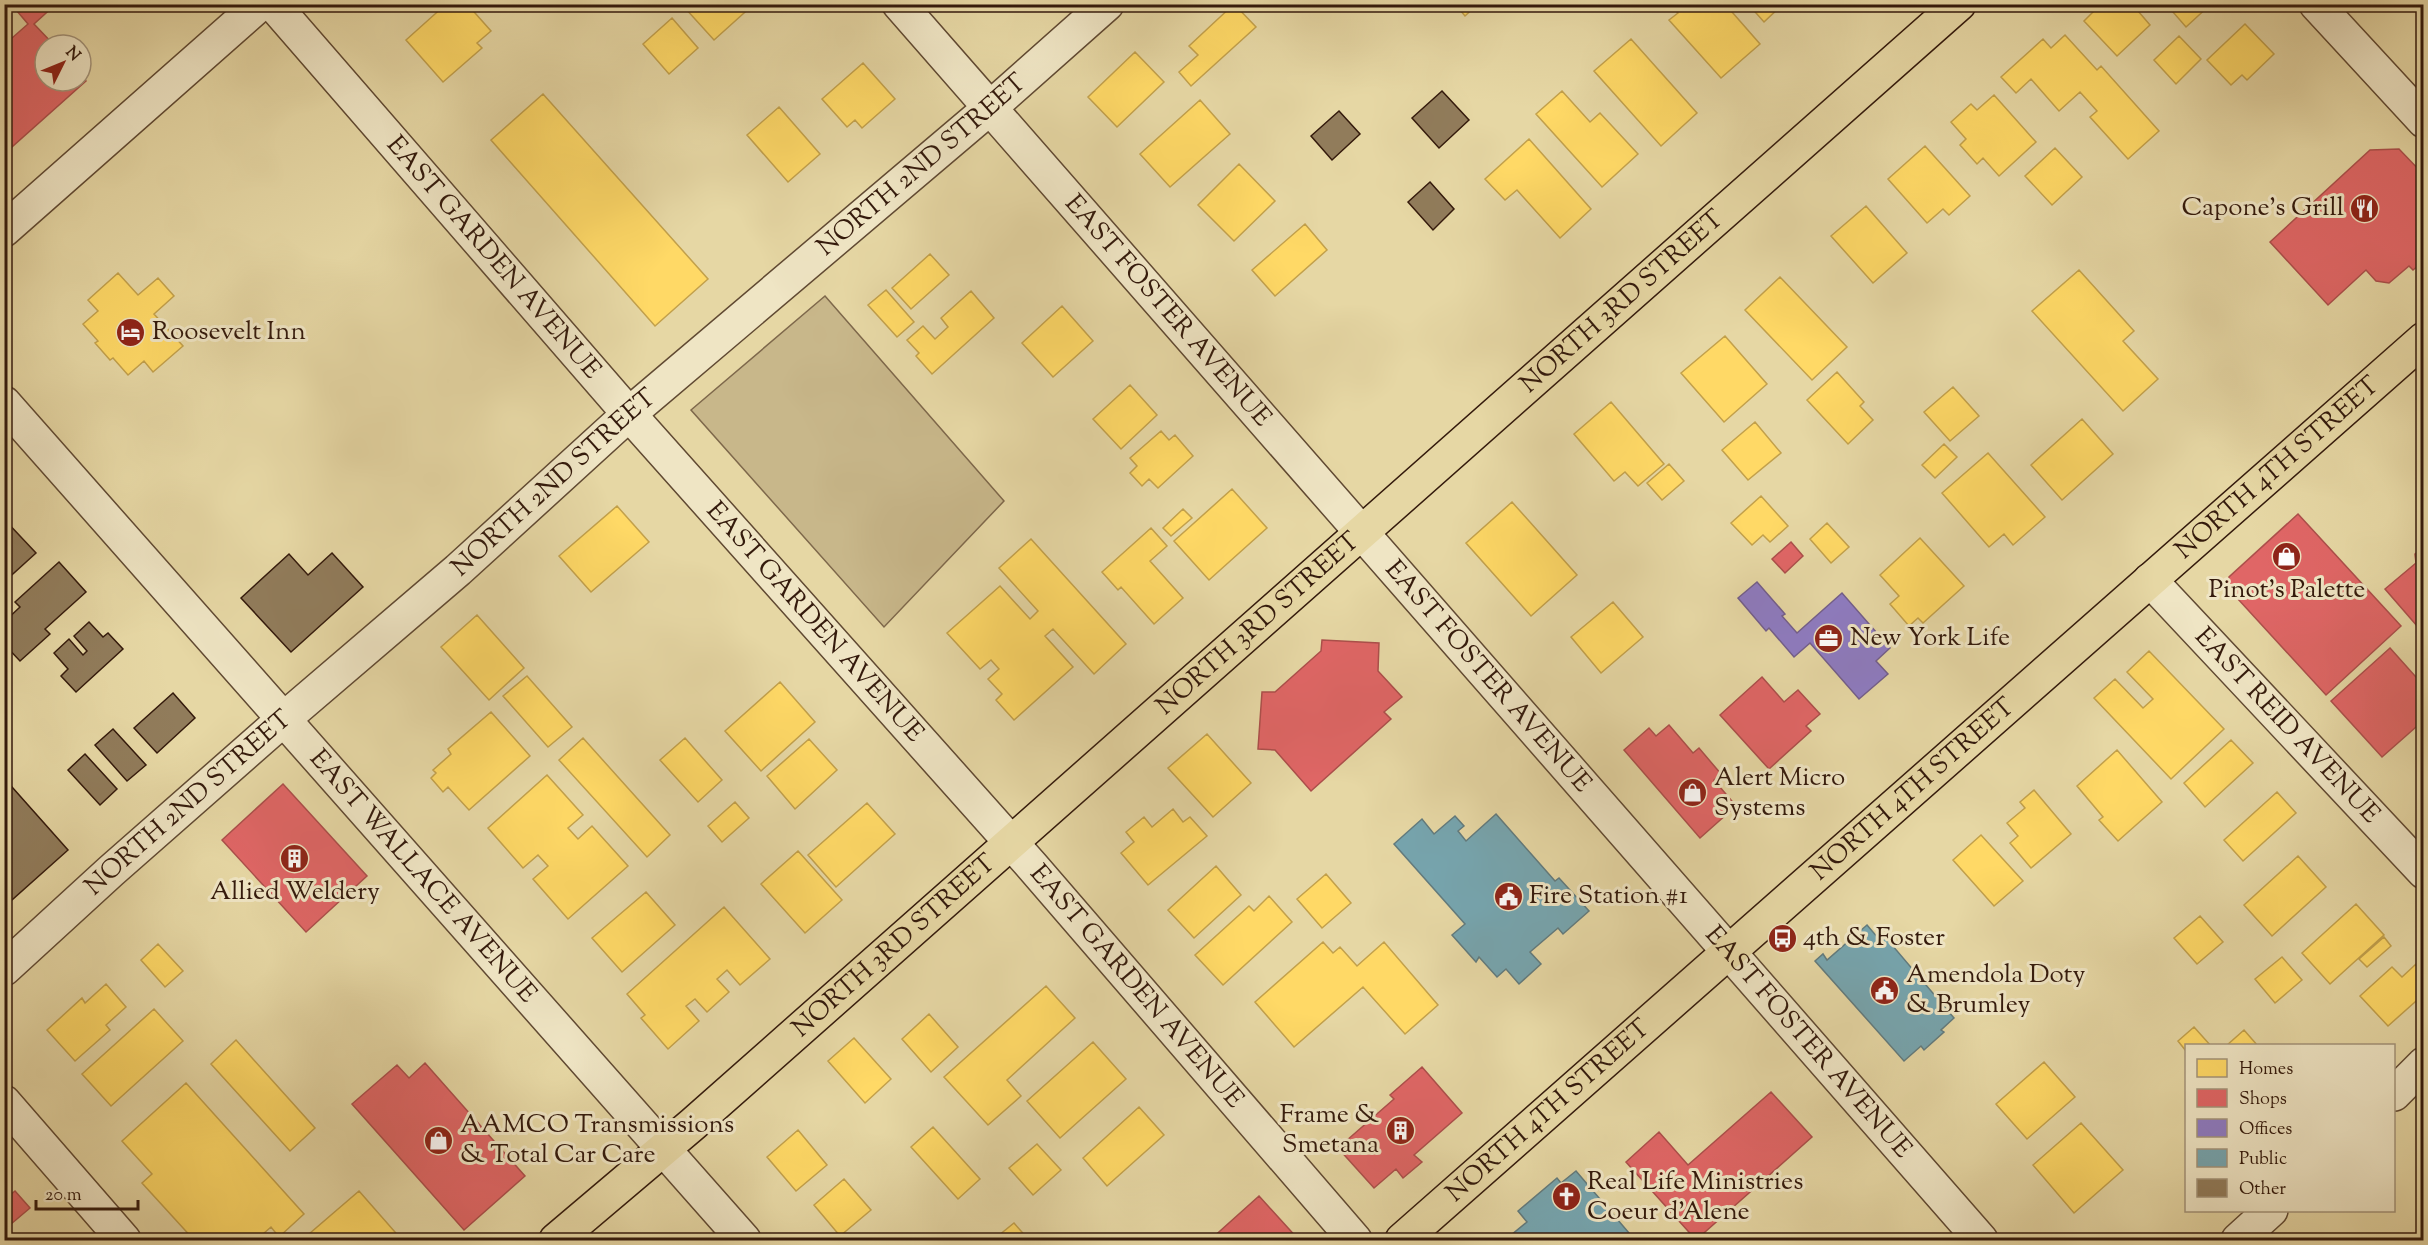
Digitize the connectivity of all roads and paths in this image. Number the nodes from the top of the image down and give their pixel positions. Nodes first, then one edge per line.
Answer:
1 (260, 4) edge
2 (273, 4) edge
3 (900, 4) edge
4 (1107, 4) edge
5 (1959, 4) edge
6 (2316, 4) edge
7 (991, 107) junction
8 (2424, 121) edge
9 (4, 230) edge
10 (2424, 339) edge
11 (4, 403) edge
12 (629, 414) junction
13 (1361, 534) junction
14 (2150, 580) junction
15 (285, 718) junction
16 (1010, 842) junction
17 (2424, 872) edge
18 (1728, 954) junction
19 (4, 969) edge
20 (2424, 1065) edge
21 (2395, 1093) edge
22 (4, 1102) edge
23 (664, 1149) junction
24 (2269, 1212) edge
25 (124, 1240) edge
26 (556, 1240) edge
27 (744, 1240) edge
28 (1355, 1240) edge
29 (1402, 1240) edge
30 (1981, 1240) edge
31 (2238, 1240) edge

1 - 9 street
2 - 12 street, EAST GARDEN AVENUE
3 - 7 street, EAST FOSTER AVENUE
4 - 7 street, NORTH 2ND STREET
5 - 13 main road, NORTH 3RD STREET
6 - 8 street
7 - 12 street, NORTH 2ND STREET
7 - 13 street, EAST FOSTER AVENUE
10 - 14 main road, NORTH 4TH STREET
11 - 15 street, EAST WALLACE AVENUE
12 - 15 street, NORTH 2ND STREET
12 - 16 street, EAST GARDEN AVENUE
13 - 16 main road, NORTH 3RD STREET
13 - 18 street, EAST FOSTER AVENUE
14 - 17 street, EAST REID AVENUE
14 - 18 main road, NORTH 4TH STREET
15 - 19 street, NORTH 2ND STREET
15 - 23 street, EAST WALLACE AVENUE
16 - 23 main road, NORTH 3RD STREET
16 - 28 street, EAST GARDEN AVENUE
18 - 29 main road, NORTH 4TH STREET
18 - 30 street, EAST FOSTER AVENUE
20 - 21 street
22 - 25 street
23 - 26 main road, NORTH 3RD STREET
23 - 27 street, EAST WALLACE AVENUE
24 - 31 street

